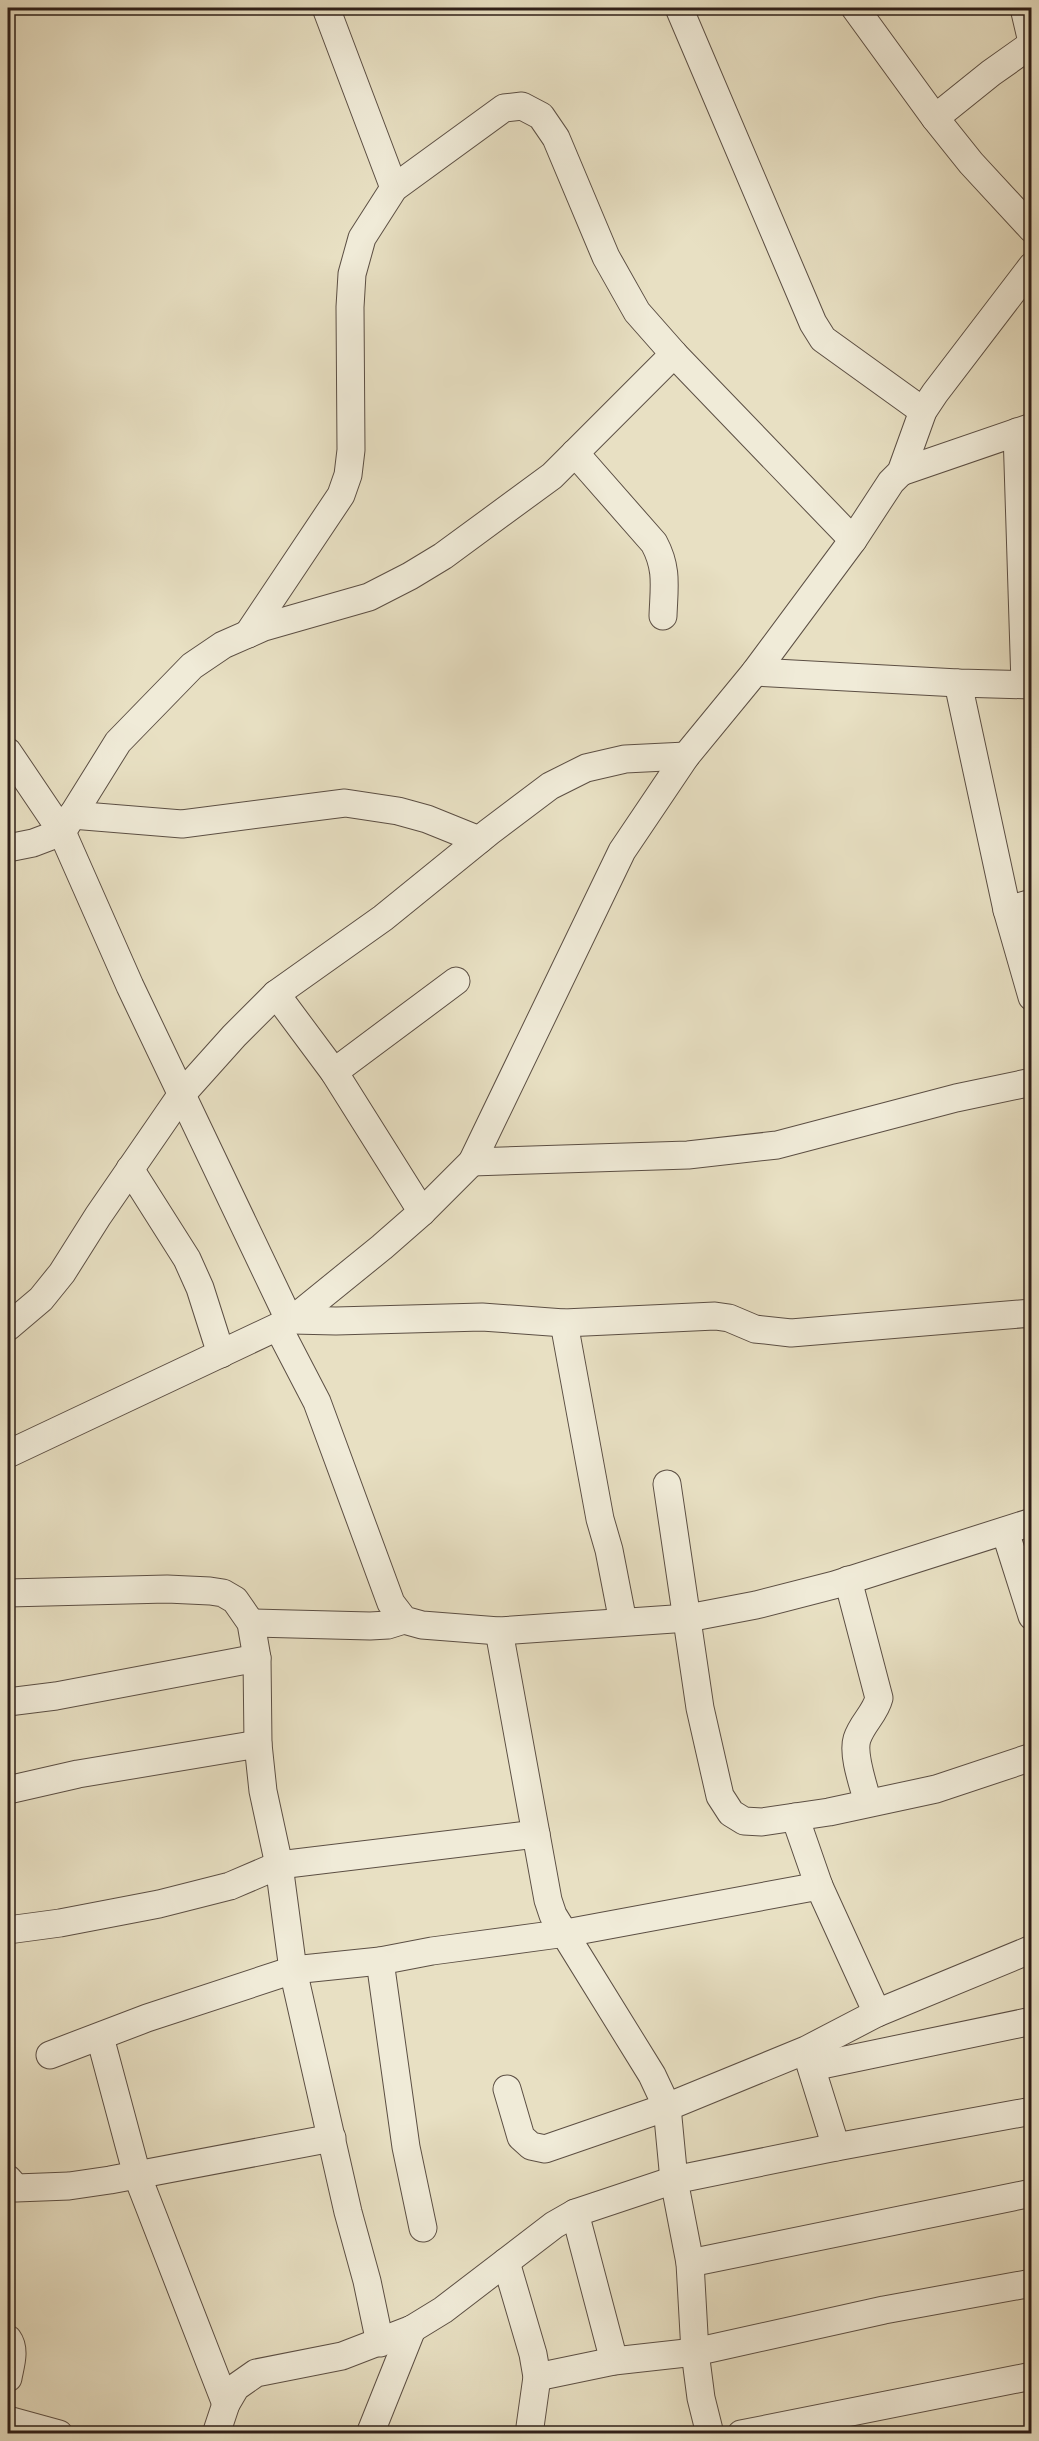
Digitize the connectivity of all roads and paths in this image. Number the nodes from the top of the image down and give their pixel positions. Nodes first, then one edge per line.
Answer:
1 (326, 8) edge
2 (679, 8) edge
3 (855, 8) edge
4 (1024, 8) edge
5 (1032, 43) edge
6 (935, 118) junction
7 (394, 188) junction
8 (1032, 229) edge
9 (1032, 266) edge
10 (674, 354) junction
11 (923, 411) junction
12 (1024, 429) edge
13 (575, 453) junction
14 (901, 472) junction
15 (853, 540) junction
16 (663, 616) dead end
17 (248, 634) junction
18 (755, 672) junction
19 (958, 683) junction
20 (1028, 684) edge
21 (8, 752) edge
22 (686, 756) junction
23 (67, 823) junction
24 (479, 840) junction
25 (8, 848) edge
26 (1019, 906) edge
27 (456, 981) dead end
28 (276, 994) junction
29 (1032, 997) edge
30 (334, 1072) junction
31 (1032, 1082) edge
32 (182, 1094) junction
33 (472, 1162) junction
34 (130, 1169) junction
35 (422, 1212) junction
36 (1032, 1313) edge
37 (285, 1323) junction
38 (564, 1323) junction
39 (8, 1327) edge
40 (221, 1354) junction
41 (8, 1454) edge
42 (667, 1484) dead end
43 (1032, 1522) edge
44 (1005, 1531) junction
45 (848, 1580) junction
46 (8, 1593) edge
47 (1032, 1616) edge
48 (688, 1618) junction
49 (404, 1620) junction
50 (623, 1622) junction
51 (251, 1623) junction
52 (500, 1631) junction
53 (256, 1658) junction
54 (8, 1702) edge
55 (258, 1744) junction
56 (1032, 1757) edge
57 (8, 1790) edge
58 (868, 1803) junction
59 (795, 1817) junction
60 (536, 1834) junction
61 (279, 1865) junction
62 (819, 1886) junction
63 (8, 1930) edge
64 (566, 1933) junction
65 (1032, 1949) edge
66 (380, 1961) junction
67 (293, 1970) junction
68 (877, 2013) junction
69 (1032, 2021) edge
70 (100, 2037) junction
71 (50, 2055) dead end
72 (809, 2059) junction
73 (507, 2089) dead end
74 (667, 2107) junction
75 (1032, 2111) edge
76 (332, 2138) junction
77 (837, 2147) junction
78 (137, 2175) junction
79 (8, 2179) edge
80 (674, 2180) junction
81 (1032, 2193) edge
82 (575, 2213) junction
83 (423, 2228) dead end
84 (506, 2262) junction
85 (690, 2263) junction
86 (1031, 2284) edge
87 (1032, 2292) edge
88 (412, 2329) junction
89 (8, 2339) edge
90 (380, 2343) junction
91 (695, 2352) junction
92 (614, 2361) junction
93 (1032, 2376) edge
94 (8, 2378) edge
95 (537, 2378) junction
96 (226, 2404) junction
97 (13, 2425) edge
98 (59, 2433) edge
99 (216, 2433) edge
100 (370, 2433) edge
101 (529, 2433) edge
102 (710, 2433) edge
103 (741, 2433) edge

1 - 7 street
2 - 11 street
3 - 6 street
4 - 5 street
5 - 6 street
6 - 8 street
7 - 10 street
7 - 17 street
9 - 11 street
10 - 13 street
10 - 15 street
11 - 14 street
12 - 14 street
12 - 20 street
13 - 16 street
13 - 17 street
14 - 15 street
15 - 18 street
17 - 23 street
18 - 19 street
18 - 22 street
19 - 20 street
19 - 26 street
21 - 23 street
22 - 24 street
22 - 33 street
23 - 24 street
23 - 25 street
23 - 32 street
24 - 28 street
26 - 29 street
27 - 30 street
28 - 30 street
28 - 32 street
30 - 35 street
31 - 33 street
32 - 34 street
32 - 37 street
33 - 35 street
34 - 39 street
34 - 40 street
35 - 37 street
36 - 38 street
37 - 38 street
37 - 40 street
37 - 49 street
38 - 50 street
40 - 41 street
42 - 48 street
43 - 44 street
44 - 45 street
44 - 47 street
45 - 48 street
45 - 58 street
46 - 51 street
48 - 50 street
48 - 59 street
49 - 51 street
49 - 52 street
50 - 52 street
51 - 53 street
52 - 60 street
53 - 54 street
53 - 55 street
55 - 57 street
55 - 61 street
56 - 58 street
58 - 59 street
59 - 62 street
60 - 61 street
60 - 64 street
61 - 63 street
61 - 67 street
62 - 64 street
62 - 68 street
64 - 66 street
64 - 74 street
65 - 68 street
66 - 67 street
66 - 83 street
67 - 70 street
67 - 76 street
68 - 72 street
69 - 72 street
70 - 71 street
70 - 78 street
72 - 74 street
72 - 77 street
73 - 74 street
74 - 80 street
75 - 77 street
76 - 78 street
76 - 90 street
77 - 80 street
78 - 79 street
78 - 96 street
80 - 82 street
80 - 85 street
81 - 85 street
82 - 84 street
82 - 92 street
84 - 88 street
84 - 95 street
85 - 91 street
86 - 87 street
86 - 91 street
88 - 90 street
88 - 100 street
89 - 94 street
90 - 96 street
91 - 92 street
91 - 102 street
92 - 95 street
93 - 103 street
95 - 101 street
96 - 99 street
97 - 98 street

